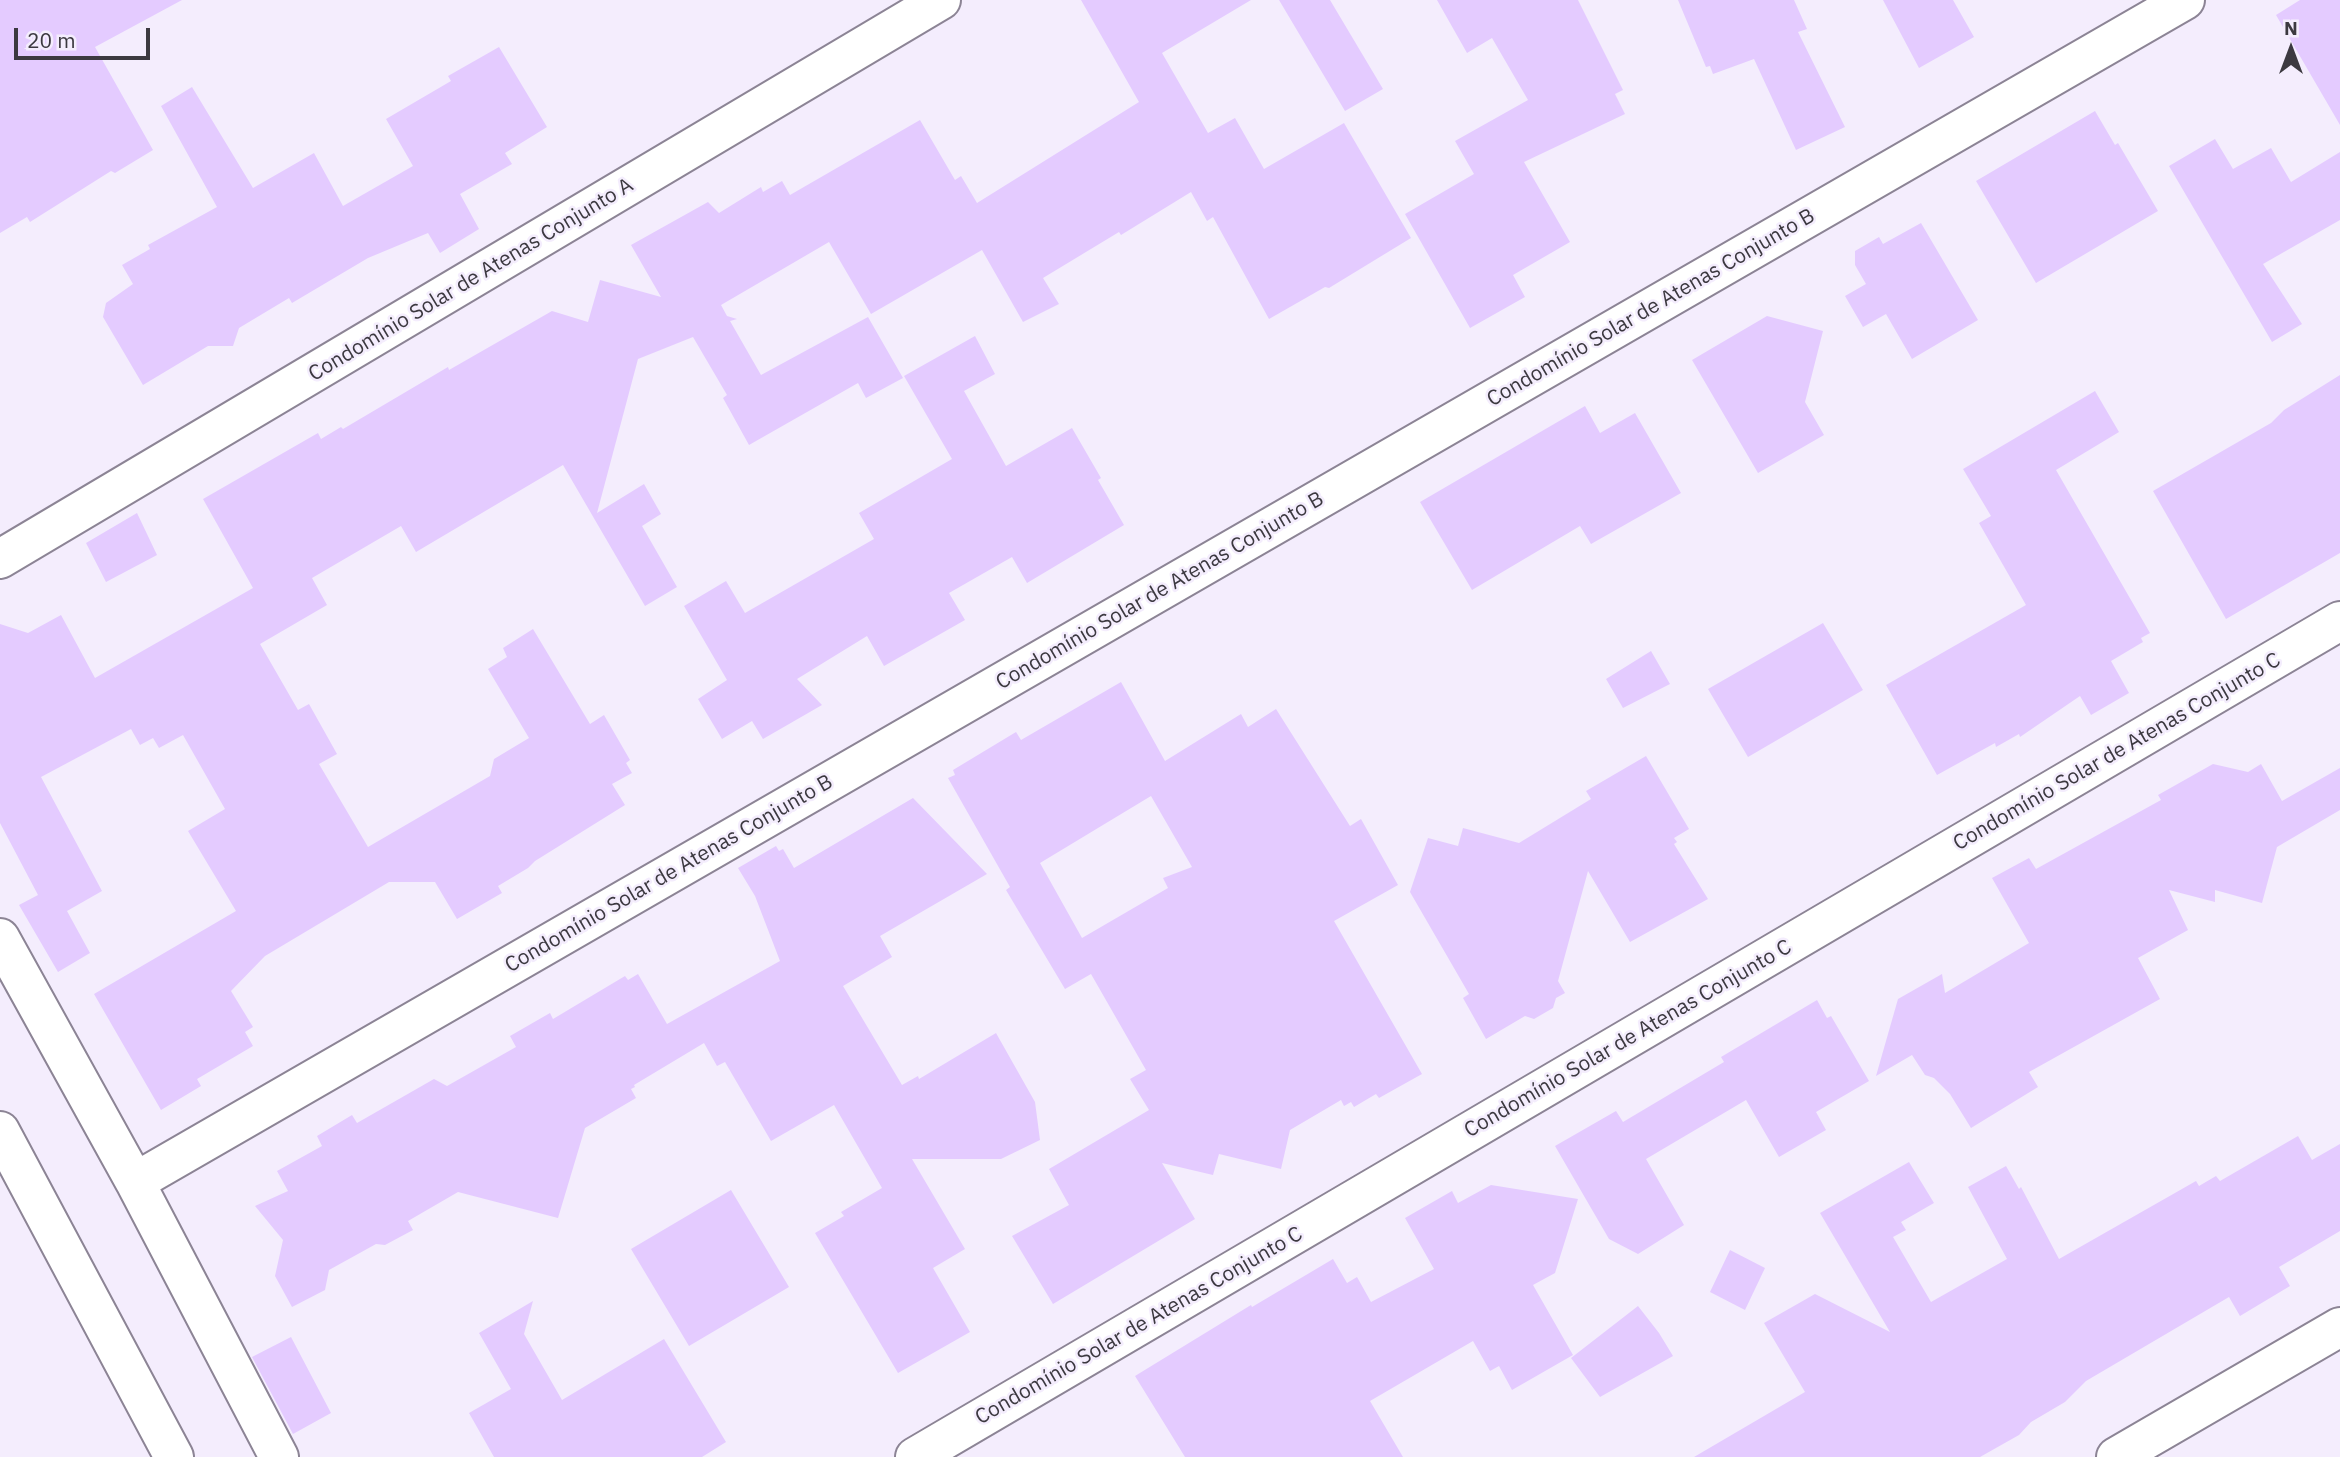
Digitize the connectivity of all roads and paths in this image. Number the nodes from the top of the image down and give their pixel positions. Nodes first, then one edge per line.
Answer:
1 (941, 0) edge
2 (2185, 0) edge
3 (0, 559) edge
4 (2340, 621) edge
5 (0, 938) edge
6 (0, 1132) edge
7 (135, 1182) junction
8 (2340, 1326) edge
9 (174, 1457) edge
10 (279, 1457) edge
11 (915, 1457) edge
12 (2116, 1457) edge

1 - 3 street, Condomínio Solar de Atenas Conjunto A
2 - 7 street, Condomínio Solar de Atenas Conjunto B
4 - 11 street, Condomínio Solar de Atenas Conjunto C
5 - 7 street
6 - 9 street
7 - 10 street
8 - 12 street

